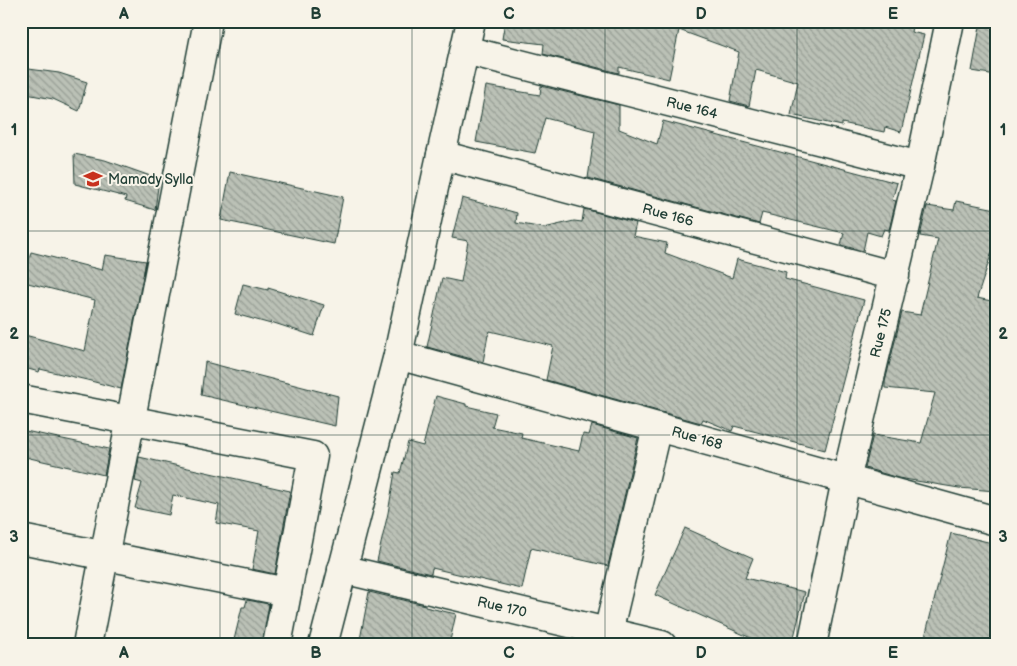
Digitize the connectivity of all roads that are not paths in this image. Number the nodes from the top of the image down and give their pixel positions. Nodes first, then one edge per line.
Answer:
1 (208, 21) edge
2 (471, 21) edge
3 (950, 21) edge
4 (465, 50) junction
5 (441, 155) junction
6 (920, 166) junction
7 (895, 276) junction
8 (398, 355) junction
9 (21, 398) edge
10 (130, 420) junction
11 (657, 428) junction
12 (846, 480) junction
13 (996, 521) edge
14 (21, 539) edge
15 (105, 556) junction
16 (342, 569) junction
17 (287, 592) junction
18 (607, 638) edge
19 (87, 645) edge
20 (277, 645) edge
21 (323, 645) edge
22 (662, 645) edge
23 (812, 645) edge

1 - 10 street
2 - 4 street
3 - 6 street, Rue 175
4 - 5 street
4 - 6 street, Rue 164
5 - 7 street, Rue 166
5 - 8 street
6 - 7 street, Rue 175
7 - 12 street, Rue 175
8 - 11 street, Rue 168
8 - 16 street
9 - 10 street
10 - 15 street
10 - 17 street
11 - 12 street, Rue 168
11 - 18 street
12 - 13 street, Rue 168
12 - 23 street, Rue 175
14 - 15 street
15 - 17 street
15 - 19 street
16 - 18 street, Rue 170
16 - 21 street
17 - 20 street
18 - 22 street, Rue 170

